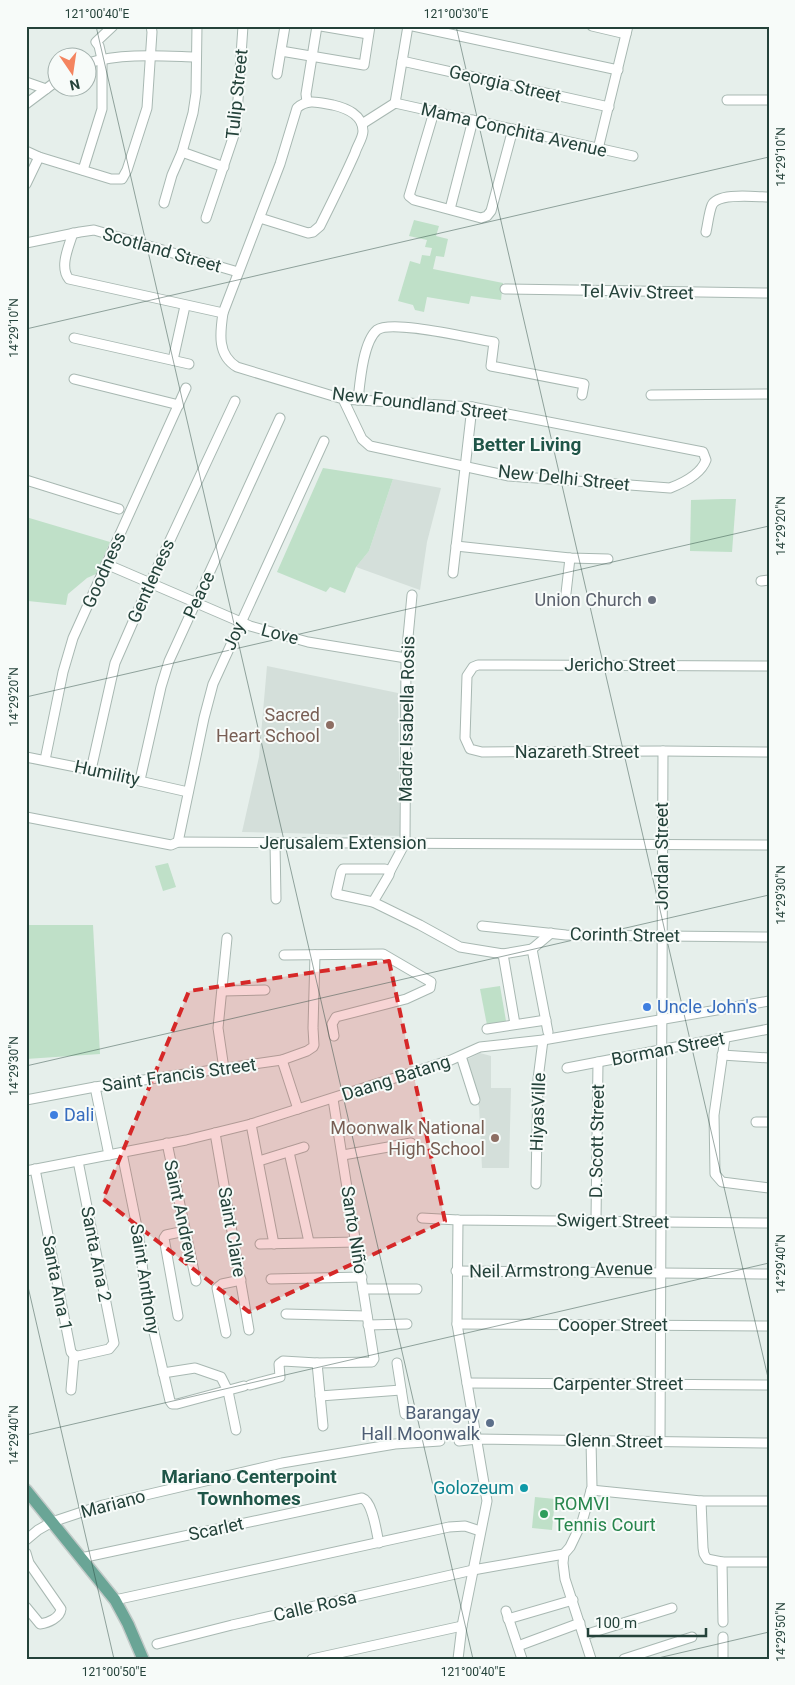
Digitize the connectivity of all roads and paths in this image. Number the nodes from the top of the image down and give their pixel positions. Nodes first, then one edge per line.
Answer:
1 (113, 26) edge
2 (151, 26) edge
3 (197, 26) edge
4 (243, 26) edge
5 (285, 26) edge
6 (317, 26) edge
7 (321, 26) edge
8 (408, 26) edge
9 (414, 26) edge
10 (592, 26) edge
11 (369, 30) edge
12 (627, 30) edge
13 (281, 51) junction
14 (151, 56) junction
15 (312, 56) junction
16 (196, 57) junction
17 (102, 59) junction
18 (98, 60) edge
19 (402, 61) junction
20 (618, 70) junction
21 (277, 74) dead end
22 (26, 82) edge
23 (46, 89) joint
24 (727, 100) dead end
25 (769, 100) edge
26 (307, 102) junction
27 (394, 103) junction
28 (26, 104) edge
29 (609, 107) junction
30 (434, 112) junction
31 (473, 120) junction
32 (362, 124) junction
33 (513, 129) junction
34 (598, 148) junction
35 (26, 151) edge
36 (182, 152) junction
37 (633, 156) dead end
38 (39, 157) junction
39 (224, 166) junction
40 (83, 170) junction
41 (26, 184) edge
42 (769, 197) edge
43 (164, 203) dead end
44 (450, 209) junction
45 (206, 218) dead end
46 (260, 218) junction
47 (706, 232) dead end
48 (73, 233) junction
49 (26, 243) edge
50 (238, 272) junction
51 (505, 289) dead end
52 (769, 293) edge
53 (186, 306) junction
54 (223, 313) junction
55 (74, 338) dead end
56 (173, 360) junction
57 (189, 364) dead end
58 (74, 379) dead end
59 (186, 388) dead end
60 (769, 394) edge
61 (582, 395) dead end
62 (651, 395) dead end
63 (343, 399) junction
64 (235, 400) dead end
65 (358, 400) junction
66 (179, 405) junction
67 (472, 407) junction
68 (280, 418) dead end
69 (324, 441) dead end
70 (703, 452) joint
71 (466, 466) junction
72 (26, 480) edge
73 (119, 509) dead end
74 (456, 546) junction
75 (570, 558) junction
76 (608, 559) dead end
77 (106, 564) junction
78 (453, 572) dead end
79 (150, 583) junction
80 (412, 595) dead end
81 (565, 602) dead end
82 (196, 603) junction
83 (240, 622) junction
84 (406, 658) junction
85 (769, 666) edge
86 (472, 667) joint
87 (663, 751) junction
88 (769, 752) edge
89 (26, 757) edge
90 (45, 760) junction
91 (91, 770) junction
92 (140, 780) junction
93 (188, 792) junction
94 (26, 817) edge
95 (178, 842) junction
96 (275, 843) junction
97 (405, 843) junction
98 (662, 844) junction
99 (769, 845) edge
100 (390, 871) junction
101 (276, 899) dead end
102 (373, 902) junction
103 (482, 926) dead end
104 (551, 933) junction
105 (662, 936) junction
106 (769, 937) edge
107 (227, 938) dead end
108 (532, 949) junction
109 (503, 954) junction
110 (284, 955) dead end
111 (315, 955) junction
112 (265, 990) dead end
113 (223, 991) junction
114 (769, 1001) edge
115 (546, 1020) junction
116 (661, 1020) junction
117 (515, 1024) junction
118 (487, 1029) dead end
119 (769, 1029) edge
120 (334, 1036) dead end
121 (545, 1036) junction
122 (725, 1038) junction
123 (661, 1050) junction
124 (722, 1055) junction
125 (461, 1056) junction
126 (769, 1058) edge
127 (282, 1060) junction
128 (598, 1062) junction
129 (567, 1068) dead end
130 (224, 1069) junction
131 (95, 1087) junction
132 (333, 1098) junction
133 (26, 1100) edge
134 (475, 1100) dead end
135 (298, 1109) junction
136 (756, 1122) dead end
137 (769, 1122) edge
138 (250, 1124) junction
139 (215, 1133) junction
140 (411, 1142) dead end
141 (167, 1143) junction
142 (304, 1147) dead end
143 (289, 1152) junction
144 (122, 1153) junction
145 (110, 1155) junction
146 (342, 1155) junction
147 (78, 1161) junction
148 (259, 1162) junction
149 (31, 1170) edge
150 (536, 1184) dead end
151 (769, 1188) edge
152 (422, 1218) dead end
153 (458, 1220) junction
154 (596, 1220) junction
155 (660, 1222) junction
156 (769, 1223) edge
157 (185, 1231) junction
158 (309, 1242) junction
159 (356, 1242) junction
160 (260, 1244) dead end
161 (274, 1244) junction
162 (456, 1271) junction
163 (660, 1272) junction
164 (769, 1274) edge
165 (362, 1276) junction
166 (272, 1279) dead end
167 (196, 1280) dead end
168 (241, 1280) junction
169 (364, 1289) junction
170 (417, 1289) dead end
171 (286, 1314) dead end
172 (178, 1316) dead end
173 (367, 1316) junction
174 (407, 1324) dead end
175 (457, 1324) junction
176 (660, 1325) junction
177 (368, 1326) junction
178 (769, 1326) edge
179 (249, 1330) dead end
180 (226, 1333) dead end
181 (113, 1346) joint
182 (74, 1355) junction
183 (317, 1363) junction
184 (397, 1363) dead end
185 (163, 1373) junction
186 (467, 1383) junction
187 (660, 1384) junction
188 (769, 1385) edge
189 (72, 1390) dead end
190 (401, 1390) junction
191 (228, 1391) junction
192 (320, 1396) junction
193 (405, 1414) dead end
194 (323, 1426) dead end
195 (236, 1430) dead end
196 (476, 1439) junction
197 (440, 1441) dead end
198 (459, 1441) dead end
199 (591, 1442) junction
200 (660, 1442) junction
201 (769, 1443) edge
202 (26, 1490) edge
203 (591, 1490) junction
204 (701, 1501) junction
205 (769, 1501) edge
206 (52, 1522) junction
207 (480, 1531) junction
208 (26, 1540) edge
209 (379, 1543) junction
210 (26, 1553) edge
211 (564, 1554) junction
212 (81, 1558) junction
213 (722, 1562) junction
214 (769, 1562) edge
215 (28, 1564) edge
216 (473, 1570) junction
217 (115, 1600) junction
218 (572, 1600) junction
219 (26, 1607) edge
220 (672, 1608) dead end
221 (723, 1622) dead end
222 (580, 1624) junction
223 (462, 1626) junction
224 (584, 1635) junction
225 (692, 1637) dead end
226 (723, 1637) dead end
227 (157, 1644) dead end
228 (518, 1646) junction
229 (143, 1659) edge
230 (312, 1659) edge
231 (458, 1659) edge
232 (522, 1659) edge
233 (591, 1659) edge
234 (624, 1659) edge
235 (723, 1659) edge

1 - 17 street
2 - 14 street
3 - 16 street
4 - 39 street, Tulip Street
5 - 13 street
6 - 15 street
7 - 11 street
8 - 19 street
9 - 20 street
10 - 12 street
11 - 15 street
12 - 20 street
13 - 15 street
13 - 21 street
14 - 16 street
14 - 17 street
14 - 40 street
15 - 26 street
16 - 36 street
17 - 18 street
17 - 40 street
19 - 27 street
19 - 29 street, Georgia Street
20 - 29 street
22 - 23 street
23 - 28 street
24 - 25 street
26 - 32 street
26 - 46 street, New Foundland Street
27 - 30 street, Mama Conchita Avenue
27 - 32 street
29 - 34 street
30 - 31 street, Mama Conchita Avenue
30 - 44 street
31 - 33 street, Mama Conchita Avenue
31 - 44 street
32 - 46 street
33 - 34 street, Mama Conchita Avenue
33 - 44 street
34 - 37 street, Mama Conchita Avenue
35 - 38 street
36 - 39 street
36 - 43 street
38 - 40 street
38 - 41 street
39 - 45 street, Tulip Street
42 - 47 street
46 - 50 street, New Foundland Street
48 - 49 street, Scotland Street
48 - 50 street, Scotland Street
48 - 53 street
50 - 54 street, New Foundland Street
51 - 52 street, Tel Aviv Street
53 - 54 street
53 - 56 street
54 - 63 street, New Foundland Street
55 - 56 street
56 - 57 street
58 - 66 street
59 - 66 street, Goodness
60 - 62 street
61 - 65 street
63 - 65 street, New Foundland Street
63 - 71 street, New Delhi Street
64 - 79 street, Gentleness
65 - 67 street, New Foundland Street
66 - 77 street, Goodness
67 - 70 street, New Foundland Street
67 - 71 street
68 - 82 street, Peace
69 - 83 street, Joy
70 - 71 street, New Delhi Street
71 - 74 street
72 - 73 street
74 - 75 street
74 - 78 street
75 - 76 street
75 - 81 street
77 - 79 street, Love
77 - 90 street, Goodness
79 - 82 street, Love
79 - 91 street, Gentleness
80 - 84 street, Madre Isabella Rosis
82 - 83 street, Love
82 - 92 street, Peace
83 - 84 street, Love
83 - 93 street, Joy
84 - 97 street, Madre Isabella Rosis
85 - 86 street, Jericho Street
86 - 87 street, Nazareth Street
87 - 88 street, Nazareth Street
87 - 98 street, Jordan Street
89 - 90 street, Humility
90 - 91 street, Humility
91 - 92 street, Humility
92 - 93 street, Humility
93 - 95 street, Joy
94 - 95 street, Jerusalem Extension
95 - 96 street, Jerusalem Extension
96 - 97 street, Jerusalem Extension
96 - 101 street
97 - 98 street, Jerusalem Extension
97 - 100 street
98 - 99 street, Jerusalem Extension
98 - 105 street, Jordan Street
100 - 102 street
100 - 102 street
102 - 109 street
103 - 104 street, Corinth Street
104 - 105 street, Corinth Street
104 - 108 street
105 - 106 street, Corinth Street
105 - 116 street, Jordan Street
107 - 113 street
108 - 109 street
108 - 115 street, HiyasVille
109 - 117 street
110 - 111 street
111 - 120 street
111 - 127 street
112 - 113 street
113 - 130 street
114 - 116 street, Daang Batang
115 - 117 street
115 - 121 street, HiyasVille
116 - 121 street, Daang Batang
116 - 123 street, Neil Armstrong Avenue
117 - 118 street
119 - 122 street, Borman Street
121 - 125 street, Daang Batang
121 - 150 street, HiyasVille
122 - 123 street, Borman Street
122 - 124 street
123 - 128 street, Borman Street
123 - 155 street, Neil Armstrong Avenue
124 - 126 street
124 - 151 street
125 - 132 street, Daang Batang
125 - 134 street
127 - 130 street, Saint Francis Street
127 - 135 street, Saint Francis Street
128 - 129 street, Borman Street
128 - 154 street, D. Scott Street
130 - 131 street, Saint Francis Street
131 - 133 street, Saint Francis Street
131 - 145 street
132 - 135 street, Daang Batang
132 - 146 street, Santo Niño
135 - 138 street, Daang Batang
136 - 137 street
138 - 139 street, Daang Batang
138 - 148 street
139 - 141 street, Daang Batang
139 - 168 street, Saint Claire
140 - 146 street
141 - 144 street, Daang Batang
141 - 157 street, Saint Andrew
142 - 143 street
143 - 148 street
143 - 158 street
144 - 145 street, Daang Batang
144 - 185 street, Saint Anthony
145 - 147 street, Daang Batang
146 - 159 street, Santo Niño
147 - 149 street, Daang Batang
147 - 181 street, Santa Ana 2
148 - 161 street
149 - 182 street, Santa Ana 1
152 - 153 street, Swigert Street
153 - 154 street, Swigert Street
153 - 162 street
154 - 155 street, Swigert Street
155 - 156 street, Swigert Street
155 - 163 street, Neil Armstrong Avenue
157 - 167 street, Saint Andrew
157 - 172 street
158 - 159 street
158 - 161 street
159 - 165 street, Santo Niño
160 - 161 street
162 - 163 street, Neil Armstrong Avenue
162 - 175 street, Neil Armstrong Avenue
163 - 164 street
163 - 176 street
165 - 166 street
165 - 169 street, Santo Niño
168 - 179 street, Saint Claire
168 - 180 street
169 - 170 street
169 - 173 street, Santo Niño
171 - 173 street
173 - 177 street, Santo Niño
174 - 177 street
175 - 176 street, Cooper Street
175 - 186 street, Neil Armstrong Avenue
176 - 178 street, Cooper Street
176 - 187 street
177 - 183 street, Santo Niño
181 - 182 street, Santa Ana 1
182 - 189 street
183 - 191 street
183 - 192 street
184 - 190 street
185 - 191 street
185 - 191 street, Saint Anthony
186 - 187 street, Carpenter Street
186 - 196 street, Neil Armstrong Avenue
187 - 188 street, Carpenter Street
187 - 200 street
190 - 192 street
190 - 193 street
191 - 195 street
192 - 194 street
196 - 198 street, Glenn Street
196 - 199 street, Glenn Street
196 - 207 street, Neil Armstrong Avenue
197 - 206 street, Mariano
199 - 200 street, Glenn Street
199 - 203 street
200 - 201 street, Glenn Street
202 - 206 main road
203 - 204 street
203 - 211 street
204 - 205 street
204 - 213 street
206 - 208 street, Mariano
206 - 212 main road
207 - 209 street
207 - 216 street, Neil Armstrong Avenue
209 - 212 street, Scarlet
209 - 217 street
210 - 215 street
211 - 216 street, Calle Rosa
211 - 218 street
212 - 217 main road
213 - 214 street
213 - 221 street
215 - 219 street
216 - 223 street, Neil Armstrong Avenue
216 - 227 street, Calle Rosa
217 - 229 main road
218 - 222 street
218 - 228 street
220 - 224 street
222 - 224 street
222 - 228 street
223 - 230 street
223 - 231 street, Neil Armstrong Avenue
224 - 233 street
225 - 234 street
226 - 235 street
228 - 232 street

